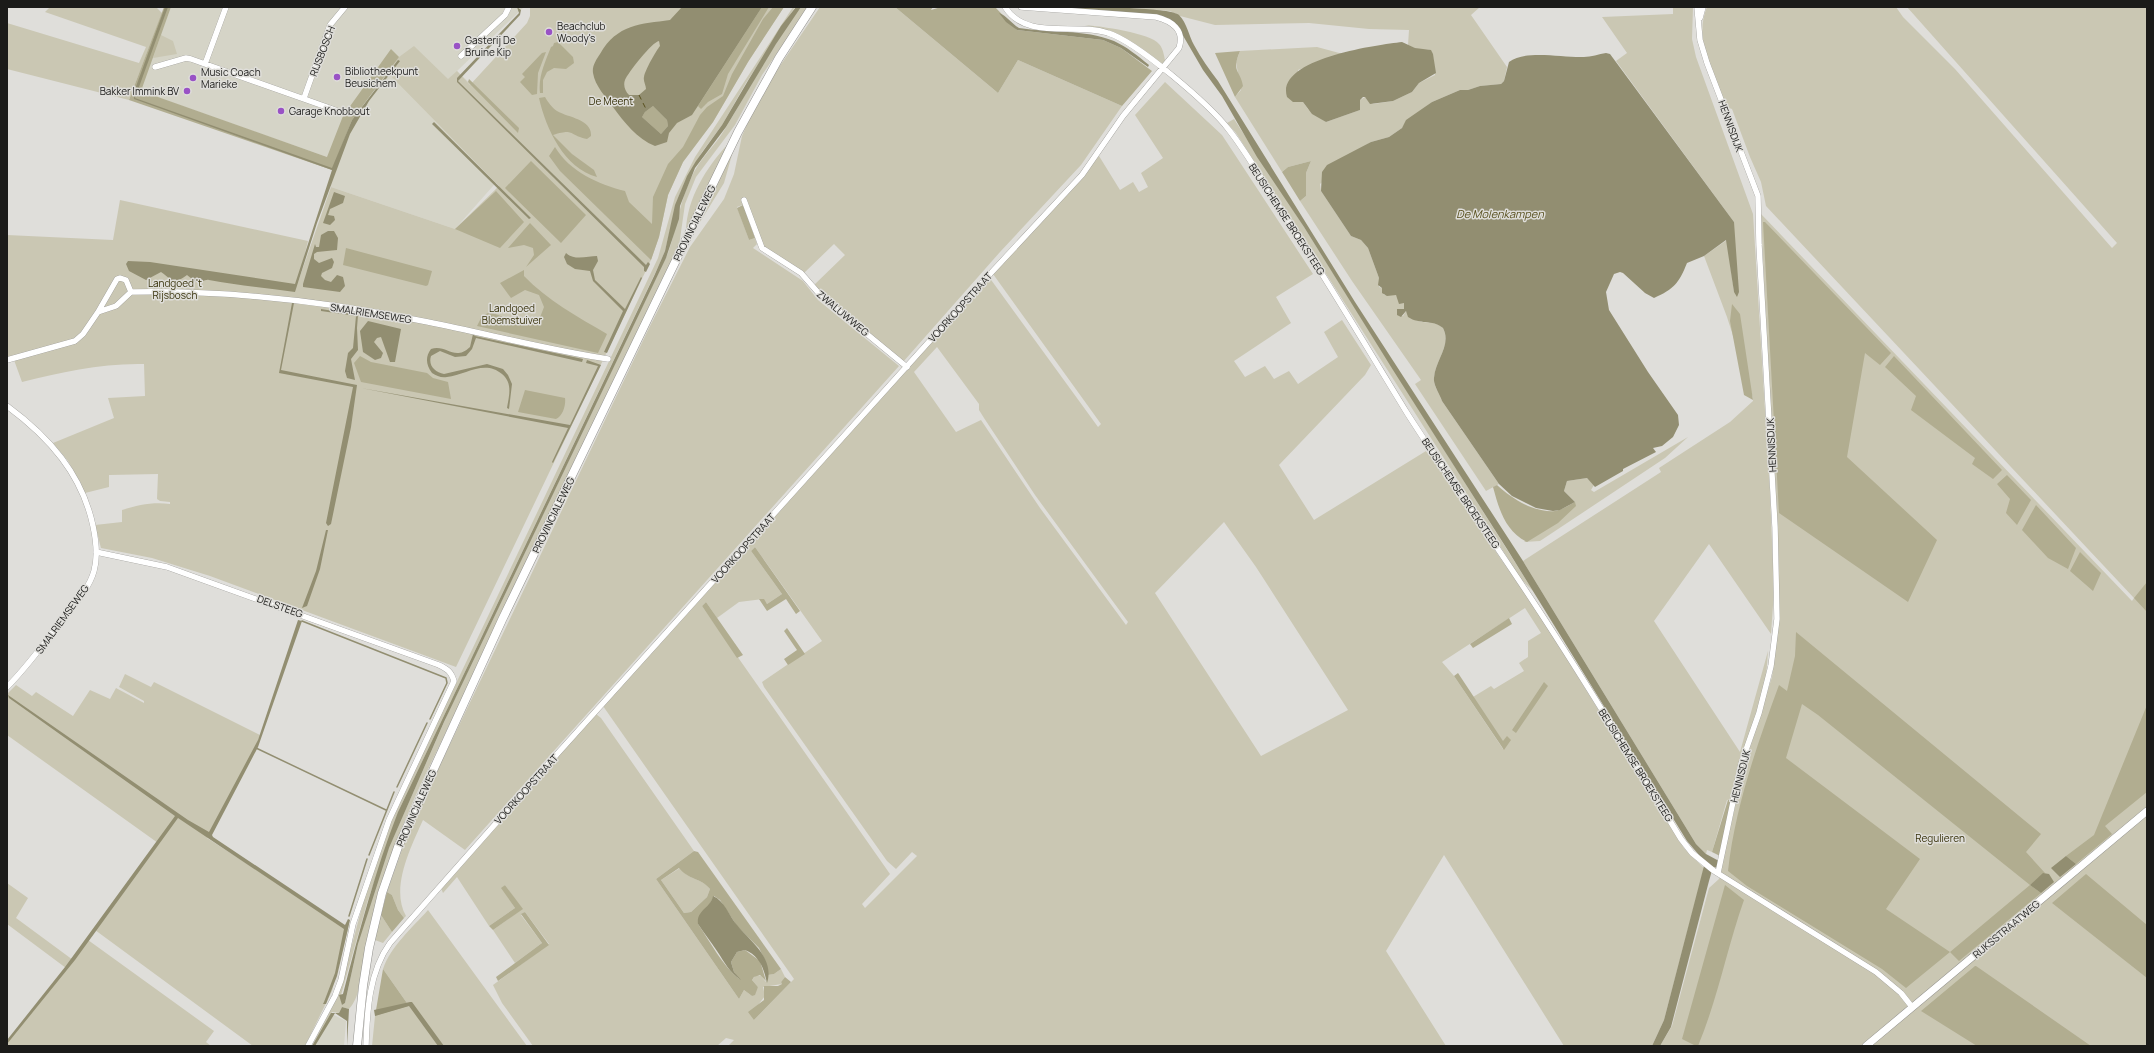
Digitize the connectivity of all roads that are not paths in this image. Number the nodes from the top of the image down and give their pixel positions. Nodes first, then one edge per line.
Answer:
1 (226, 7) edge
2 (345, 7) edge
3 (509, 7) edge
4 (812, 7) edge
5 (1005, 7) edge
6 (1021, 7) edge
7 (1697, 7) edge
8 (1703, 7) edge
9 (1699, 20) junction
10 (461, 56) dead end
11 (205, 64) junction
12 (155, 67) dead end
13 (1163, 70) junction
14 (304, 98) junction
15 (338, 111) dead end
16 (744, 200) dead end
17 (131, 292) junction
18 (104, 300) junction
19 (110, 308) junction
20 (98, 312) junction
21 (7, 360) edge
22 (608, 360) dead end
23 (907, 367) junction
24 (7, 406) edge
25 (96, 552) junction
26 (7, 687) edge
27 (2147, 811) edge
28 (1716, 872) junction
29 (1912, 1007) junction
30 (308, 1046) edge
31 (357, 1046) edge
32 (366, 1046) edge
33 (1866, 1046) edge

1 - 11 street
2 - 14 street, RIJSBOSCH
3 - 10 street
4 - 31 highway, PROVINCIALEWEG
5 - 13 street, BEUSICHEMSE BROEKSTEEG
6 - 13 street, VOORKOOPSTRAAT
7 - 9 street, HENNISDIJK
8 - 9 street, HENNISDIJK
9 - 28 street, HENNISDIJK
11 - 12 street
11 - 14 street
13 - 23 street, VOORKOOPSTRAAT
13 - 28 street, BEUSICHEMSE BROEKSTEEG
14 - 15 street
16 - 23 street, ZWALUWWEG
17 - 18 street
17 - 19 street
17 - 22 street, SMALRIEMSEWEG
18 - 19 street
18 - 20 street
19 - 20 street
20 - 21 street
23 - 32 street, VOORKOOPSTRAAT
24 - 25 street, SMALRIEMSEWEG
25 - 26 street, SMALRIEMSEWEG
25 - 30 street, DELSTEEG
27 - 29 main road, RIJKSSTRAATWEG
28 - 29 street, BEUSICHEMSE BROEKSTEEG
29 - 33 main road, RIJKSSTRAATWEG

